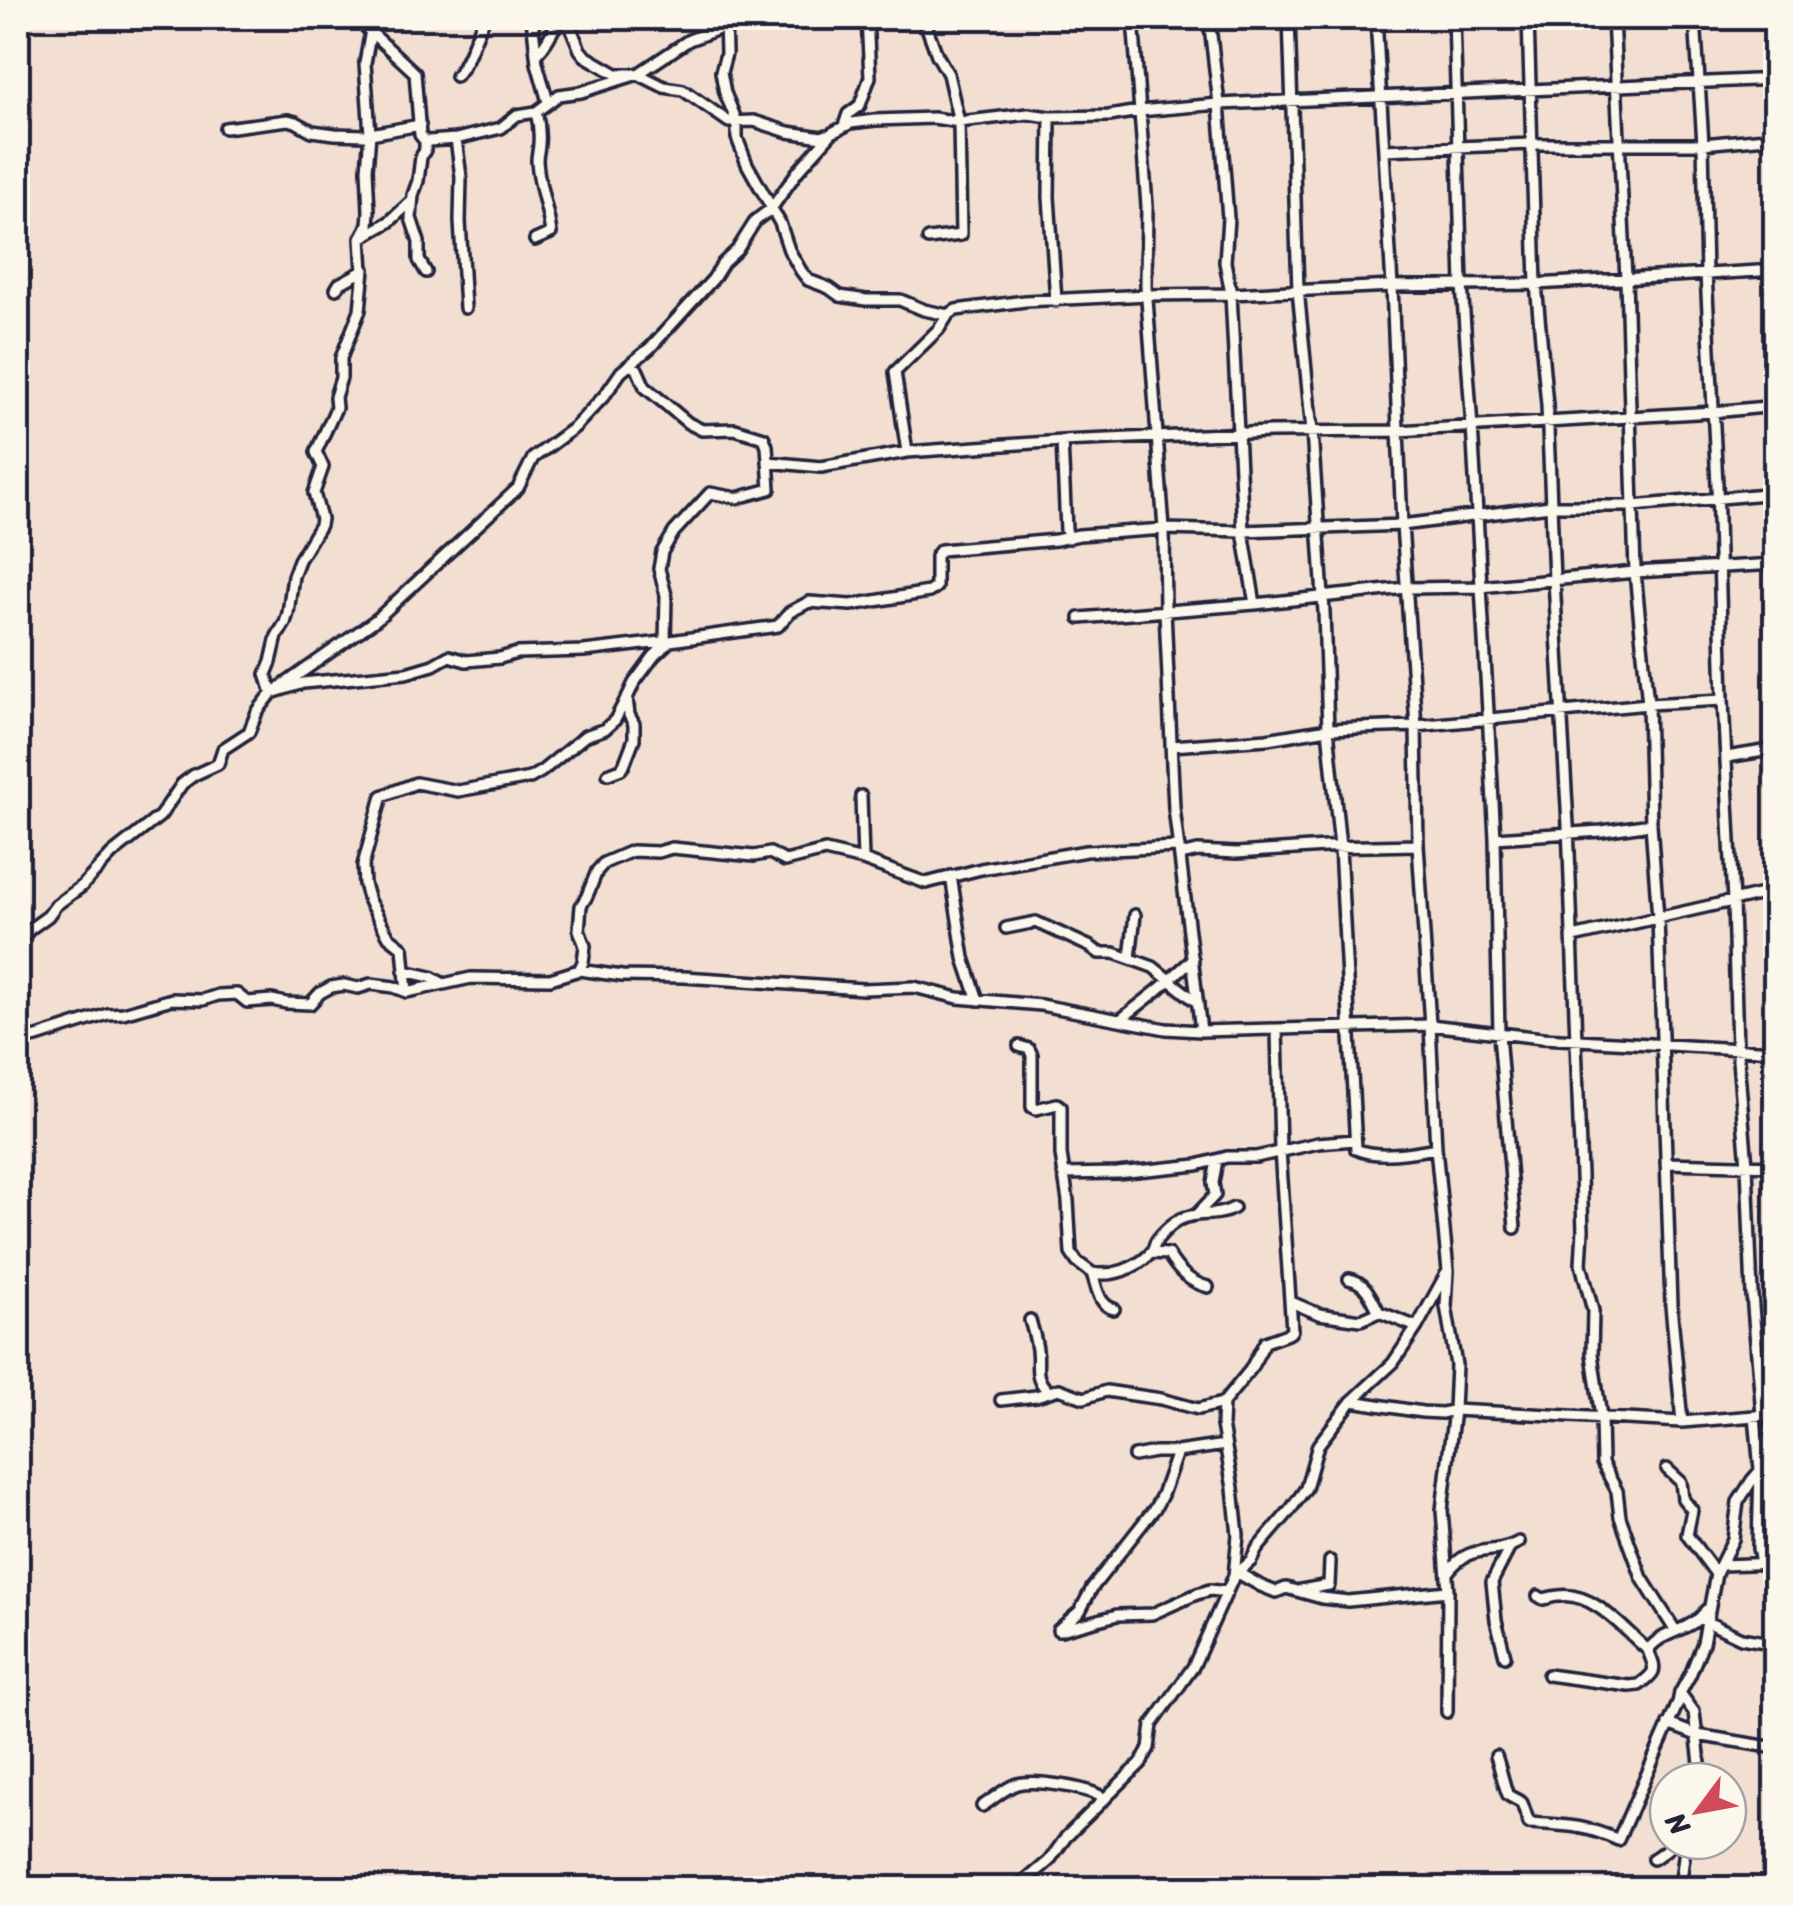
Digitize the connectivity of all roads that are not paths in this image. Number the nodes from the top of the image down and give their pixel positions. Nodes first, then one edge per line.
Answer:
1 (323, 18) edge
2 (485, 18) edge
3 (532, 18) edge
4 (559, 18) edge
5 (579, 18) edge
6 (740, 18) edge
7 (867, 18) edge
8 (920, 18) edge
9 (1132, 18) edge
10 (1210, 18) edge
11 (1289, 18) edge
12 (1376, 18) edge
13 (1454, 18) edge
14 (1528, 18) edge
15 (1613, 18) edge
16 (1695, 18) edge
17 (1772, 18) edge
18 (360, 19) edge
19 (725, 22) edge
20 (371, 30) junction
21 (536, 54) junction
22 (638, 74) junction
23 (456, 76) dead end
24 (1774, 79) edge
25 (1698, 82) junction
26 (1617, 84) junction
27 (1530, 89) junction
28 (1458, 92) junction
29 (1380, 96) junction
30 (1293, 101) junction
31 (548, 102) junction
32 (1220, 104) junction
33 (1776, 110) edge
34 (1139, 111) junction
35 (536, 112) junction
36 (1050, 116) junction
37 (959, 122) junction
38 (420, 125) junction
39 (734, 125) junction
40 (844, 126) junction
41 (224, 128) dead end
42 (832, 133) junction
43 (370, 134) junction
44 (1776, 137) edge
45 (456, 139) junction
46 (426, 141) junction
47 (1532, 144) junction
48 (1620, 144) junction
49 (1703, 144) junction
50 (1460, 148) junction
51 (1384, 150) junction
52 (412, 201) junction
53 (771, 209) junction
54 (361, 238) junction
55 (928, 238) dead end
56 (535, 240) dead end
57 (364, 269) junction
58 (1776, 270) edge
59 (426, 272) dead end
60 (1706, 274) junction
61 (1626, 279) junction
62 (1536, 284) junction
63 (1462, 285) junction
64 (1392, 286) junction
65 (336, 290) dead end
66 (1298, 290) junction
67 (1231, 294) junction
68 (1148, 295) junction
69 (1056, 301) junction
70 (465, 308) dead end
71 (948, 314) junction
72 (630, 364) junction
73 (1776, 406) edge
74 (1714, 412) junction
75 (1630, 416) junction
76 (1547, 421) junction
77 (1472, 426) junction
78 (1312, 431) junction
79 (1398, 431) junction
80 (1238, 434) junction
81 (1158, 436) junction
82 (1062, 440) junction
83 (906, 452) junction
84 (768, 462) junction
85 (1776, 493) edge
86 (1717, 498) junction
87 (1550, 506) junction
88 (1634, 506) junction
89 (1478, 515) junction
90 (1402, 524) junction
91 (1318, 527) junction
92 (1164, 529) junction
93 (1243, 530) junction
94 (1069, 538) junction
95 (1776, 564) edge
96 (1720, 568) junction
97 (1636, 572) junction
98 (1554, 580) junction
99 (1480, 587) junction
100 (1406, 588) junction
101 (1322, 595) junction
102 (1255, 604) junction
103 (1165, 612) junction
104 (1080, 618) dead end
105 (667, 642) junction
106 (272, 692) junction
107 (626, 698) junction
108 (1723, 700) junction
109 (1648, 704) junction
110 (1561, 714) junction
111 (1488, 720) junction
112 (1416, 726) junction
113 (1328, 728) junction
114 (1172, 746) junction
115 (1776, 749) edge
116 (1726, 757) junction
117 (608, 774) dead end
118 (861, 796) dead end
119 (1651, 824) junction
120 (1568, 834) junction
121 (1494, 838) junction
122 (1418, 845) junction
123 (1340, 847) junction
124 (1179, 851) junction
125 (863, 860) junction
126 (951, 876) junction
127 (1776, 891) edge
128 (1734, 902) junction
129 (1135, 914) dead end
130 (1658, 918) junction
131 (1006, 928) dead end
132 (1573, 937) junction
133 (18, 943) edge
134 (1130, 958) junction
135 (1193, 959) junction
136 (579, 970) junction
137 (404, 971) junction
138 (1170, 980) junction
139 (442, 982) junction
140 (394, 987) junction
141 (407, 992) junction
142 (978, 1000) junction
143 (1198, 1003) junction
144 (1120, 1020) junction
145 (1430, 1025) junction
146 (1350, 1027) junction
147 (1276, 1030) junction
148 (1201, 1031) junction
149 (1499, 1034) junction
150 (1577, 1040) junction
151 (18, 1041) edge
152 (1662, 1044) junction
153 (1019, 1046) dead end
154 (1737, 1049) junction
155 (1776, 1051) edge
156 (1434, 1116) junction
157 (1355, 1140) junction
158 (1436, 1148) junction
159 (1280, 1150) junction
160 (1414, 1152) junction
161 (1217, 1160) junction
162 (1666, 1162) junction
163 (1747, 1164) junction
164 (1776, 1166) edge
165 (1063, 1174) junction
166 (1234, 1208) dead end
167 (1196, 1215) junction
168 (1515, 1228) dead end
169 (1151, 1253) junction
170 (1448, 1271) junction
171 (1092, 1273) junction
172 (1349, 1279) dead end
173 (1208, 1287) dead end
174 (1291, 1302) junction
175 (1114, 1309) dead end
176 (1379, 1312) junction
177 (1030, 1320) dead end
178 (1417, 1327) junction
179 (1048, 1391) junction
180 (1002, 1400) dead end
181 (1352, 1401) junction
182 (1223, 1403) junction
183 (1454, 1410) junction
184 (1763, 1416) edge
185 (1601, 1417) junction
186 (1682, 1422) junction
187 (1225, 1445) junction
188 (1178, 1452) junction
189 (1134, 1456) dead end
190 (1668, 1468) dead end
191 (1760, 1470) junction
192 (1758, 1548) junction
193 (1451, 1560) junction
194 (1330, 1561) dead end
195 (1761, 1563) junction
196 (1776, 1563) edge
197 (1741, 1564) junction
198 (1718, 1570) junction
199 (1236, 1575) junction
200 (1448, 1590) junction
201 (1299, 1591) junction
202 (1226, 1592) junction
203 (1538, 1596) dead end
204 (1703, 1620) junction
205 (1675, 1630) junction
206 (1776, 1644) edge
207 (1648, 1650) junction
208 (1505, 1656) dead end
209 (1548, 1674) dead end
210 (1680, 1694) junction
211 (1447, 1712) dead end
212 (1668, 1724) junction
213 (1697, 1735) junction
214 (1776, 1748) edge
215 (1496, 1756) dead end
216 (1700, 1761) edge
217 (1105, 1799) junction
218 (982, 1806) dead end
219 (1682, 1861) edge
220 (1017, 1888) edge
221 (1680, 1888) edge

1 - 18 street
2 - 23 street
3 - 21 street
4 - 5 street
4 - 21 street
4 - 22 street
6 - 19 street
7 - 40 street
8 - 37 street
9 - 34 street
10 - 32 street
11 - 30 street
12 - 29 street
13 - 28 street
14 - 27 street
15 - 26 street
16 - 25 street
17 - 24 street
18 - 20 street
19 - 22 street
19 - 39 street
20 - 38 street
20 - 43 street
21 - 31 street
22 - 31 street
22 - 39 street
24 - 25 street
24 - 33 street
25 - 26 street
25 - 49 street
26 - 27 street
26 - 48 street
27 - 28 street
27 - 47 street
28 - 29 street
28 - 50 street
29 - 30 street
29 - 51 street
30 - 32 street
30 - 66 street
31 - 35 street
32 - 34 street
32 - 67 street
34 - 36 street
34 - 68 street
35 - 45 street
35 - 56 street
36 - 37 street
36 - 69 street
37 - 40 street
37 - 55 street
38 - 43 street
38 - 46 street
39 - 42 street
39 - 53 street
40 - 42 street
41 - 43 street
42 - 53 street
43 - 54 street
44 - 49 street
45 - 46 street
45 - 70 street
46 - 52 street
47 - 48 street
47 - 50 street
47 - 62 street
48 - 49 street
48 - 61 street
49 - 60 street
50 - 51 street
50 - 63 street
51 - 64 street
52 - 54 street
52 - 59 street
53 - 71 street
53 - 72 street
54 - 57 street
57 - 65 street
57 - 106 street
58 - 60 street
60 - 61 street
60 - 74 street
61 - 62 street
61 - 75 street
62 - 63 street
62 - 76 street
63 - 64 street
63 - 77 street
64 - 66 street
64 - 79 street
66 - 67 street
66 - 78 street
67 - 68 street
67 - 80 street
68 - 69 street
68 - 81 street
69 - 71 street
71 - 83 street
72 - 84 street
72 - 106 street
73 - 74 street
74 - 75 street
74 - 86 street
75 - 76 street
75 - 88 street
76 - 77 street
76 - 87 street
77 - 79 street
77 - 89 street
78 - 79 street
78 - 80 street
78 - 91 street
79 - 90 street
80 - 81 street
80 - 93 street
81 - 82 street
81 - 92 street
82 - 83 street
82 - 94 street
83 - 84 street
84 - 105 street
85 - 86 street
86 - 88 street
86 - 96 street
87 - 88 street
87 - 89 street
87 - 98 street
88 - 97 street
89 - 90 street
89 - 99 street
90 - 91 street
90 - 100 street
91 - 93 street
91 - 101 street
92 - 93 street
92 - 94 street
92 - 103 street
93 - 102 street
94 - 105 street
95 - 96 street
96 - 97 street
96 - 108 street
97 - 98 street
97 - 109 street
98 - 99 street
98 - 110 street
99 - 100 street
99 - 111 street
100 - 101 street
100 - 112 street
101 - 102 street
101 - 113 street
102 - 103 street
103 - 104 street
103 - 114 street
105 - 106 street
105 - 107 street
106 - 133 street
107 - 117 street
107 - 137 street
108 - 109 street
108 - 116 street
109 - 110 street
109 - 119 street
110 - 111 street
110 - 120 street
111 - 112 street
111 - 121 street
112 - 113 street
112 - 122 street
113 - 114 street
113 - 123 street
114 - 124 street
115 - 116 street
116 - 128 street
118 - 125 street
119 - 120 street
119 - 130 street
120 - 121 street
120 - 132 street
121 - 149 street
122 - 123 street
122 - 145 street
123 - 124 street
123 - 146 street
124 - 126 street
124 - 135 street
125 - 126 street
125 - 136 street
126 - 142 street
127 - 128 street
128 - 130 street
128 - 154 street
129 - 134 street
130 - 132 street
130 - 152 street
131 - 134 street
132 - 150 street
134 - 138 street
135 - 138 street
135 - 143 street
136 - 139 street
136 - 142 street
137 - 139 street
137 - 140 street
137 - 141 street
138 - 143 street
138 - 144 street
139 - 141 street
140 - 141 street
140 - 151 street
142 - 144 street
143 - 148 street
144 - 148 street
145 - 146 street
145 - 149 street
145 - 156 street
146 - 147 street
146 - 157 street
147 - 148 street
147 - 159 street
149 - 150 street
149 - 168 street
150 - 152 street
150 - 185 street
152 - 154 street
152 - 162 street
153 - 165 street
154 - 155 street
154 - 163 street
156 - 158 street
156 - 160 street
157 - 159 street
157 - 160 street
158 - 160 street
158 - 170 street
159 - 161 street
159 - 174 street
161 - 165 street
161 - 167 street
162 - 163 street
162 - 186 street
163 - 164 street
163 - 184 street
165 - 171 street
166 - 167 street
167 - 169 street
169 - 171 street
169 - 173 street
170 - 178 street
170 - 183 street
171 - 175 street
172 - 176 street
174 - 176 street
174 - 182 street
176 - 178 street
177 - 179 street
178 - 181 street
179 - 180 street
179 - 182 street
181 - 183 street
181 - 199 street
182 - 187 street
183 - 185 street
183 - 193 street
184 - 186 street
184 - 191 street
184 - 191 street
185 - 186 street
185 - 205 street
187 - 188 street
187 - 199 street
188 - 189 street
188 - 202 street
190 - 198 street
191 - 192 street
191 - 198 street
192 - 195 street
192 - 197 street
193 - 200 street
193 - 208 street
194 - 201 street
195 - 196 street
195 - 197 street
197 - 198 street
198 - 204 street
199 - 201 street
199 - 202 street
200 - 201 street
200 - 211 street
202 - 217 street
203 - 207 street
204 - 205 street
204 - 206 street
204 - 210 street
205 - 207 street
207 - 209 street
210 - 212 street
210 - 213 street
212 - 213 street
212 - 215 street
213 - 214 street
213 - 216 street
217 - 218 street
217 - 220 street
219 - 221 street

